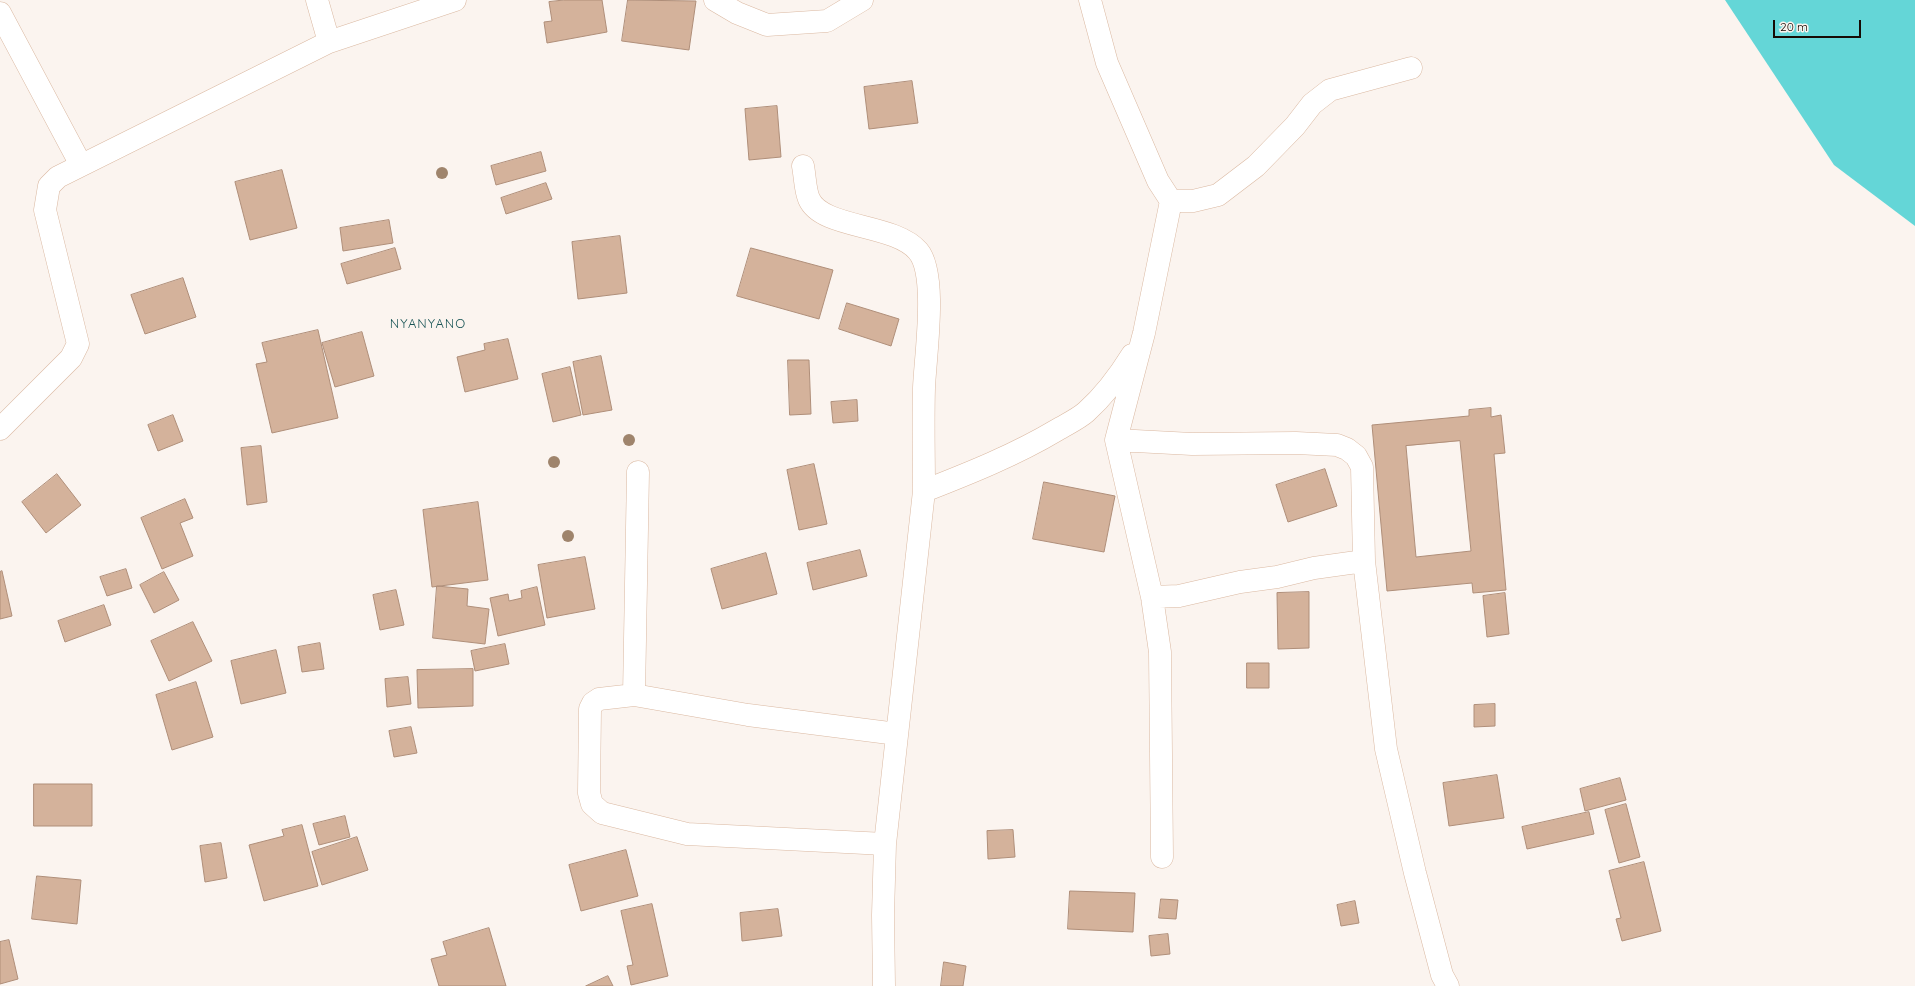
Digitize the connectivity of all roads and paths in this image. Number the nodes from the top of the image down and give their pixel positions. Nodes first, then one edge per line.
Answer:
1 (317, 0) edge
2 (455, 0) edge
3 (715, 0) edge
4 (862, 0) edge
5 (1090, 0) edge
6 (0, 13) edge
7 (329, 42) junction
8 (1411, 68) dead end
9 (81, 165) junction
10 (804, 166) dead end
11 (1171, 201) junction
12 (1144, 333) junction
13 (0, 429) edge
14 (1116, 440) junction
15 (638, 472) dead end
16 (924, 491) junction
17 (1364, 561) junction
18 (1152, 597) junction
19 (634, 695) junction
20 (897, 734) junction
21 (885, 844) junction
22 (1162, 857) dead end
23 (884, 986) edge
24 (1448, 986) edge

1 - 7 street
2 - 7 street
3 - 4 street
5 - 11 street
6 - 9 street
7 - 9 street
8 - 11 street
9 - 13 street
10 - 16 street
11 - 12 street
12 - 14 street
12 - 16 street
14 - 17 street
14 - 18 street
15 - 19 street
16 - 20 street
17 - 18 street
17 - 24 street
18 - 22 street
19 - 20 street
19 - 21 street
20 - 21 street
21 - 23 street

